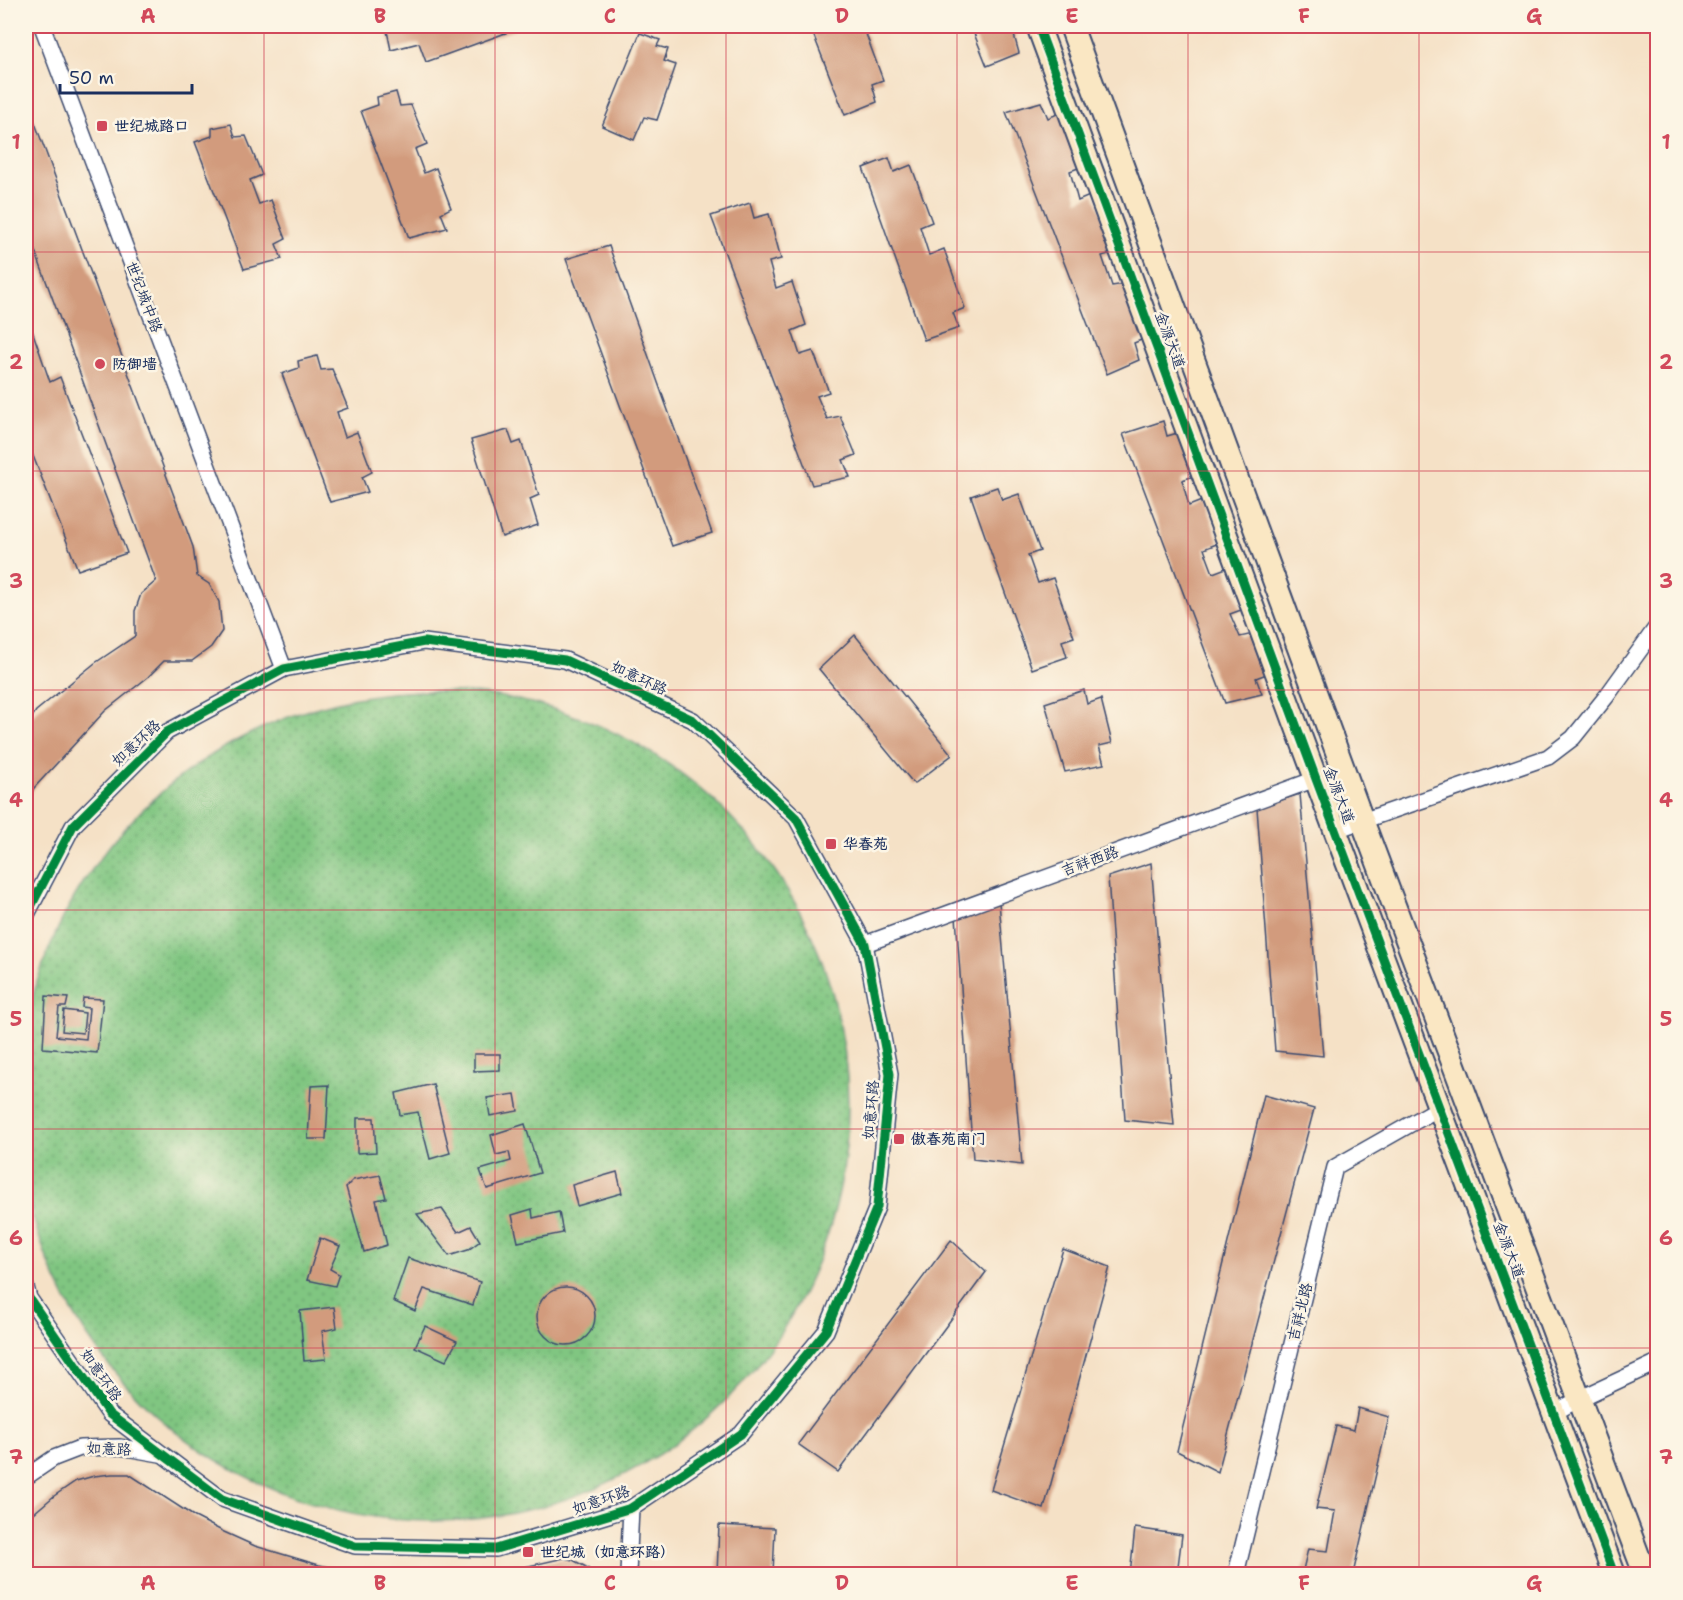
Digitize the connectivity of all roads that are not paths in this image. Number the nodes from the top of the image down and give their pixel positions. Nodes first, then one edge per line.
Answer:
1 (42, 26) edge
2 (1038, 26) edge
3 (1071, 26) edge
4 (1658, 625) edge
5 (284, 669) junction
6 (1343, 769) junction
7 (1316, 779) junction
8 (1362, 820) junction
9 (1336, 830) junction
10 (26, 916) edge
11 (865, 944) junction
12 (1439, 1108) junction
13 (26, 1287) edge
14 (1658, 1362) edge
15 (1579, 1399) junction
16 (1554, 1413) junction
17 (163, 1454) junction
18 (26, 1477) edge
19 (631, 1509) junction
20 (628, 1575) edge
21 (1236, 1575) edge
22 (1614, 1575) edge
23 (1645, 1575) edge

1 - 5 street, 世纪城中路
2 - 7 street, 金源大道
3 - 6 street, 金源大道
4 - 8 street
5 - 10 street, 如意环路
5 - 11 street, 如意环路
6 - 7 street, 吉祥西路
6 - 8 street, 金源大道
7 - 9 street, 金源大道
7 - 11 street, 吉祥西路
8 - 9 street
8 - 15 street, 金源大道
9 - 12 street, 金源大道
11 - 19 street, 如意环路
12 - 16 street, 金源大道
12 - 21 street, 吉祥北路
13 - 17 street, 如意环路
14 - 15 street
15 - 16 street
15 - 23 street, 金源大道
16 - 22 street, 金源大道
17 - 18 street, 如意路
17 - 19 street, 如意环路
19 - 20 street

